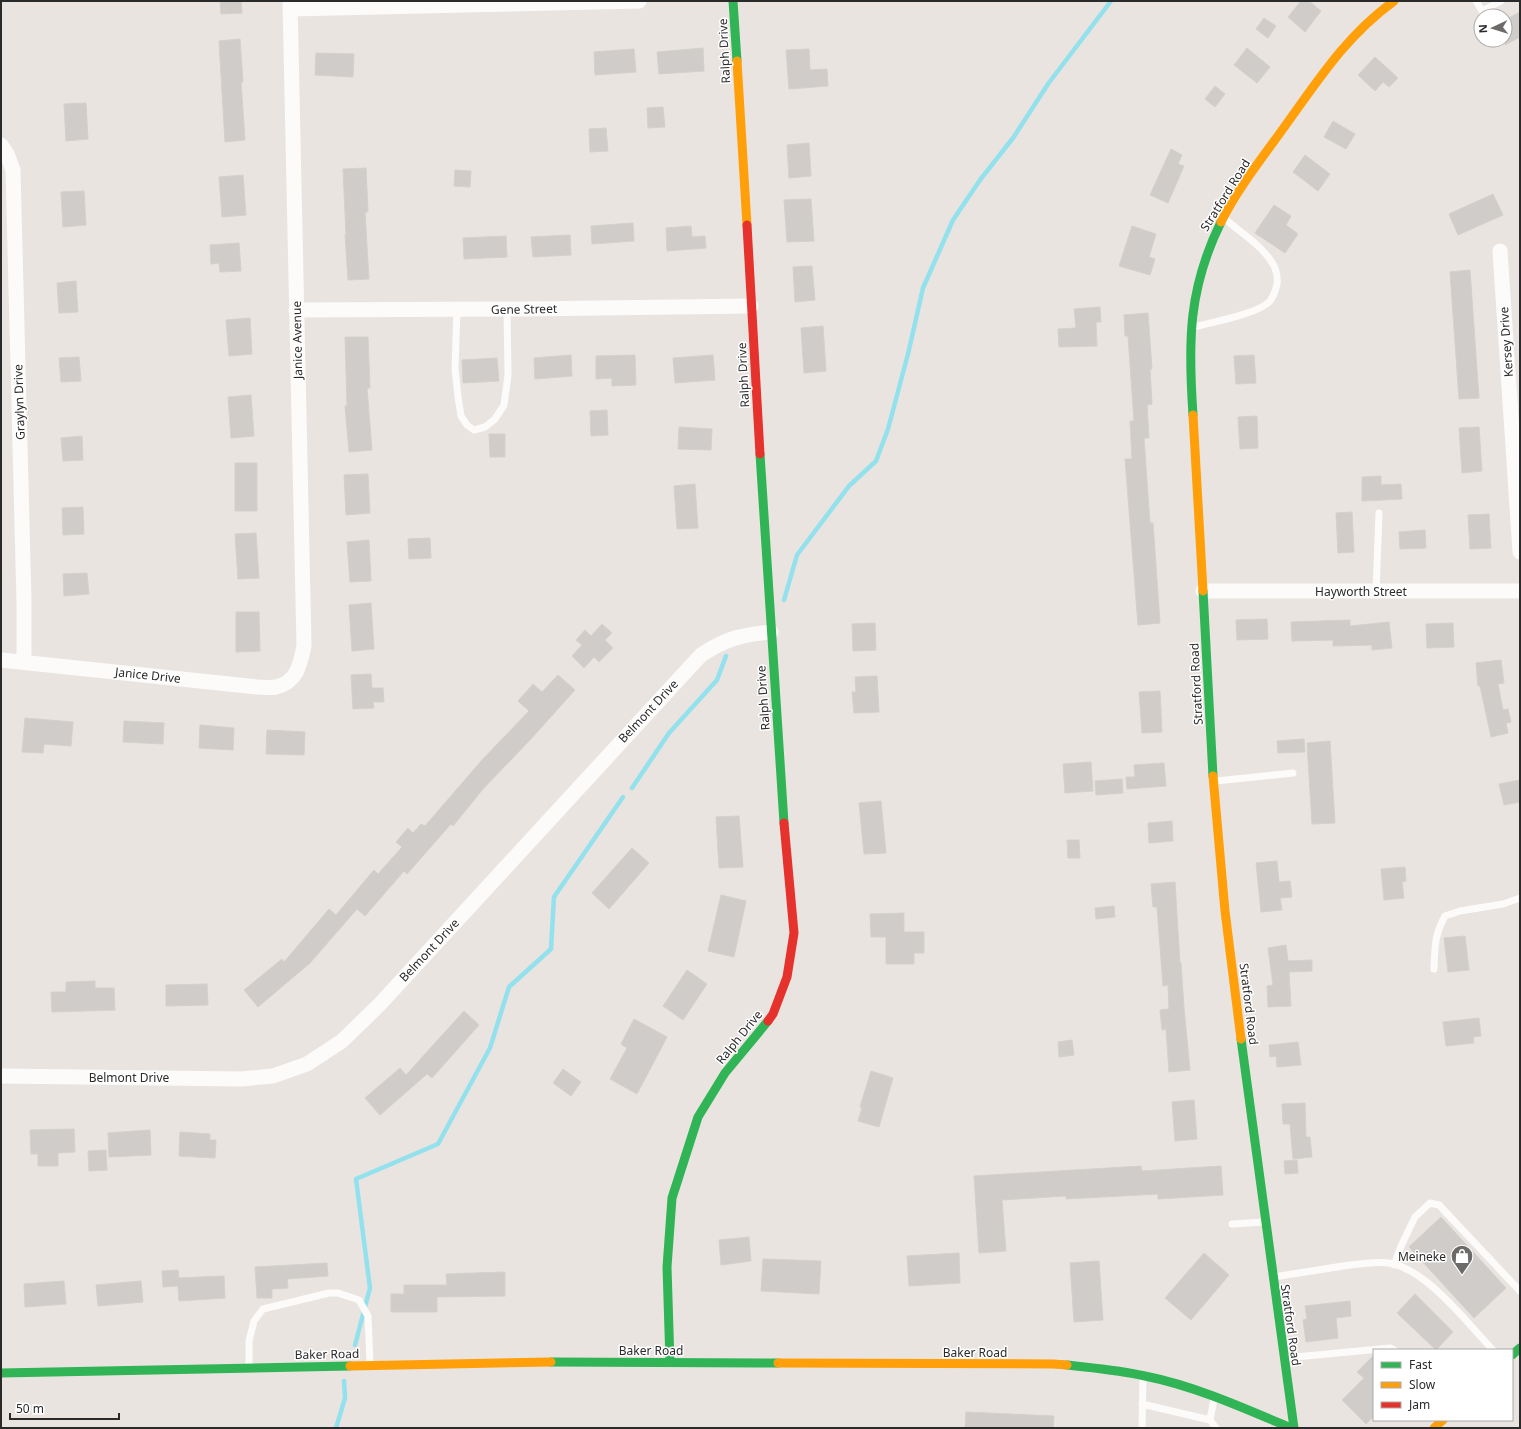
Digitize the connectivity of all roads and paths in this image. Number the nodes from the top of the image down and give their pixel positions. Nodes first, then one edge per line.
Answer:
1 (639, 1) edge
2 (733, 1) edge
3 (1394, 1) edge
4 (1476, 1) edge
5 (1498, 2) edge
6 (290, 5) edge
7 (1, 145) edge
8 (1223, 217) junction
9 (1500, 251) dead end
10 (751, 306) junction
11 (507, 309) junction
12 (296, 310) junction
13 (456, 310) junction
14 (1190, 328) junction
15 (1379, 513) dead end
16 (1520, 552) edge
17 (1203, 591) junction
18 (1376, 591) junction
19 (1520, 591) edge
20 (771, 632) junction
21 (1, 660) edge
22 (24, 662) junction
23 (293, 678) joint
24 (1293, 773) dead end
25 (1213, 782) junction
26 (1520, 898) edge
27 (1434, 970) dead end
28 (1, 1076) edge
29 (1265, 1222) junction
30 (1232, 1224) dead end
31 (1394, 1265) junction
32 (1272, 1277) junction
33 (1520, 1291) edge
34 (1379, 1349) edge
35 (1392, 1349) edge
36 (1492, 1349) edge
37 (1373, 1350) edge
38 (1284, 1358) junction
39 (670, 1362) junction
40 (370, 1366) junction
41 (249, 1367) junction
42 (1, 1374) edge
43 (1143, 1376) junction
44 (1215, 1397) junction
45 (1142, 1404) junction
46 (1210, 1420) junction
47 (1442, 1421) edge
48 (1142, 1428) edge
49 (1216, 1428) edge
50 (1291, 1428) edge
51 (1294, 1428) edge
52 (1434, 1428) edge

1 - 6 street
2 - 10 street, Ralph Drive
3 - 8 street, Stratford Road
4 - 5 lane
6 - 12 street, Janice Avenue
7 - 22 street, Graylyn Drive
8 - 14 street, Stratford Road
8 - 14 lane
9 - 16 street, Kersey Drive
10 - 11 street, Gene Street
10 - 20 street, Ralph Drive
11 - 13 street, Gene Street
11 - 13 lane
12 - 13 street, Gene Street
12 - 23 street, Janice Avenue
14 - 17 street, Stratford Road
15 - 18 lane
17 - 18 street, Hayworth Street
17 - 25 street, Stratford Road
18 - 19 street, Hayworth Street
20 - 28 street, Belmont Drive
20 - 39 street, Ralph Drive
21 - 22 street, Janice Drive
22 - 23 street, Janice Drive
24 - 25 lane
25 - 29 street, Stratford Road
26 - 27 lane
29 - 30 lane
29 - 32 street, Stratford Road
31 - 32 lane
31 - 33 lane
31 - 36 lane
32 - 38 street, Stratford Road
34 - 35 lane
37 - 38 lane
38 - 51 street, Stratford Road
39 - 40 street, Baker Road
39 - 43 street, Baker Road
40 - 41 street, Baker Road
40 - 41 lane
41 - 42 street, Baker Road
43 - 44 street, Baker Road
43 - 45 lane
44 - 46 lane
44 - 50 street, Baker Road
45 - 46 lane
45 - 48 lane
46 - 49 lane
47 - 52 street

